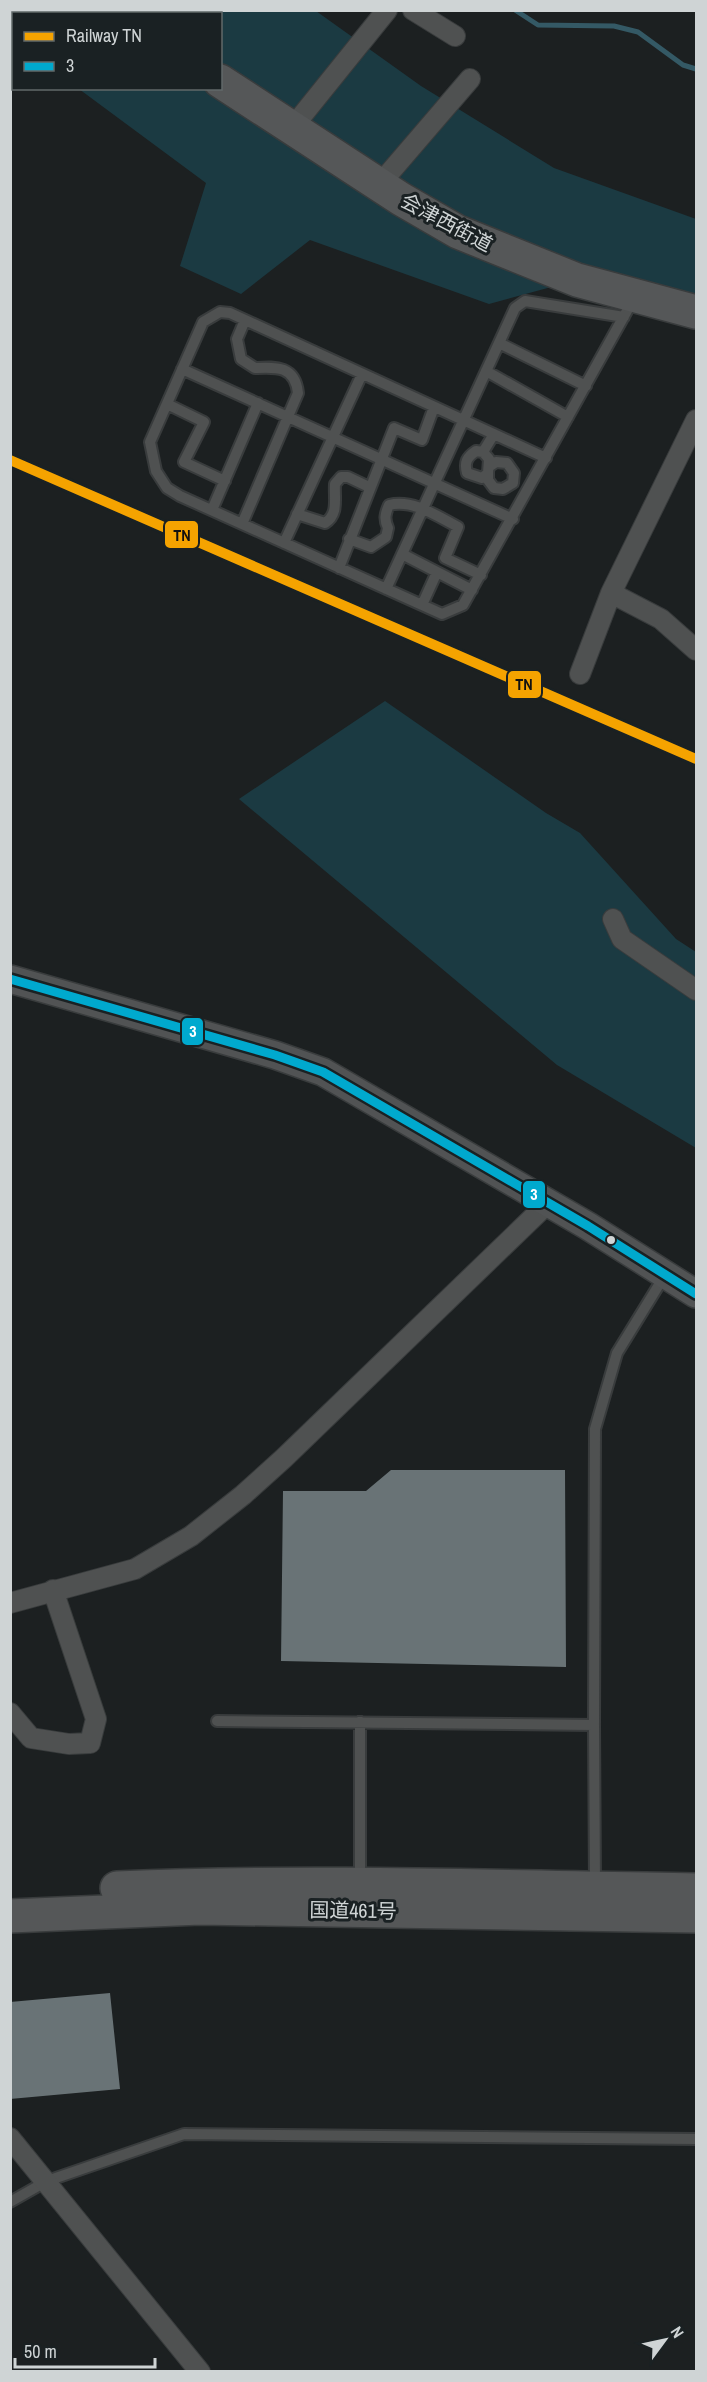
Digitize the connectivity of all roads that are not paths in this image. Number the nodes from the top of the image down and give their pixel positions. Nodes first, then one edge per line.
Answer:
1 (387, 10) edge
2 (413, 10) edge
3 (455, 36) dead end
4 (470, 78) dead end
5 (222, 82) edge
6 (292, 128) junction
7 (379, 185) junction
8 (629, 307) junction
9 (696, 312) edge
10 (245, 320) junction
11 (498, 343) junction
12 (182, 369) junction
13 (486, 371) junction
14 (363, 374) junction
15 (586, 386) junction
16 (258, 403) junction
17 (166, 404) junction
18 (434, 407) junction
19 (289, 417) junction
20 (568, 417) junction
21 (464, 420) junction
22 (696, 420) edge
23 (494, 434) junction
24 (333, 437) junction
25 (483, 453) junction
26 (546, 458) junction
27 (381, 459) junction
28 (489, 469) junction
29 (225, 481) junction
30 (434, 484) junction
31 (369, 487) junction
32 (496, 488) junction
33 (487, 507) junction
34 (423, 509) junction
35 (212, 510) junction
36 (297, 514) junction
37 (513, 519) junction
38 (242, 524) junction
39 (349, 539) junction
40 (284, 543) junction
41 (402, 554) junction
42 (339, 568) junction
43 (437, 572) junction
44 (480, 575) junction
45 (386, 589) junction
46 (472, 590) junction
47 (611, 593) junction
48 (422, 605) junction
49 (696, 650) edge
50 (580, 674) dead end
51 (613, 919) dead end
52 (10, 979) edge
53 (696, 990) edge
54 (548, 1203) junction
55 (665, 1275) junction
56 (696, 1294) edge
57 (53, 1590) junction
58 (10, 1604) edge
59 (10, 1713) edge
60 (217, 1721) dead end
61 (360, 1722) junction
62 (594, 1725) junction
63 (360, 1884) junction
64 (595, 1888) junction
65 (696, 1890) edge
66 (10, 1893) edge
67 (10, 1916) edge
68 (696, 1916) edge
69 (10, 2138) edge
70 (696, 2139) edge
71 (47, 2181) junction
72 (10, 2202) edge
73 (200, 2372) edge

1 - 6 street
2 - 3 street
4 - 7 street
5 - 6 highway, 会津西街道
6 - 7 highway, 会津西街道
7 - 8 highway, 会津西街道
8 - 9 highway, 会津西街道
8 - 11 lane
8 - 15 lane
10 - 12 lane
10 - 14 lane
10 - 19 lane
11 - 13 lane
11 - 15 lane
12 - 16 lane
12 - 17 lane
13 - 20 lane
13 - 21 lane
14 - 18 lane
14 - 24 lane
15 - 20 lane
16 - 19 lane
16 - 29 lane
17 - 29 lane
17 - 35 lane
18 - 21 lane
18 - 27 lane
19 - 24 lane
19 - 38 lane
20 - 26 lane
21 - 23 lane
21 - 30 lane
22 - 47 street
23 - 25 lane
23 - 26 lane
24 - 27 lane
24 - 36 lane
25 - 28 lane
25 - 28 lane
26 - 37 lane
27 - 30 lane
27 - 31 lane
28 - 32 lane
28 - 32 lane
29 - 35 lane
30 - 33 lane
30 - 34 lane
31 - 36 lane
31 - 39 lane
32 - 33 lane
33 - 37 lane
34 - 39 lane
34 - 41 lane
34 - 44 lane
35 - 38 lane
36 - 40 lane
37 - 44 lane
38 - 40 lane
39 - 42 lane
40 - 42 lane
41 - 43 lane
41 - 45 lane
42 - 45 lane
43 - 46 lane
43 - 48 lane
44 - 46 lane
45 - 48 lane
46 - 48 lane
47 - 49 street
47 - 50 street
51 - 53 street
52 - 54 street
54 - 55 street
54 - 57 street
55 - 56 street
55 - 62 lane
57 - 58 street
57 - 59 street
60 - 61 lane
61 - 62 lane
61 - 63 lane
62 - 64 lane
63 - 64 highway, 国道461号
63 - 66 highway, 国道461号
64 - 65 highway, 国道461号
67 - 68 highway, 国道461号
69 - 71 street
70 - 71 lane
71 - 72 lane
71 - 73 street

